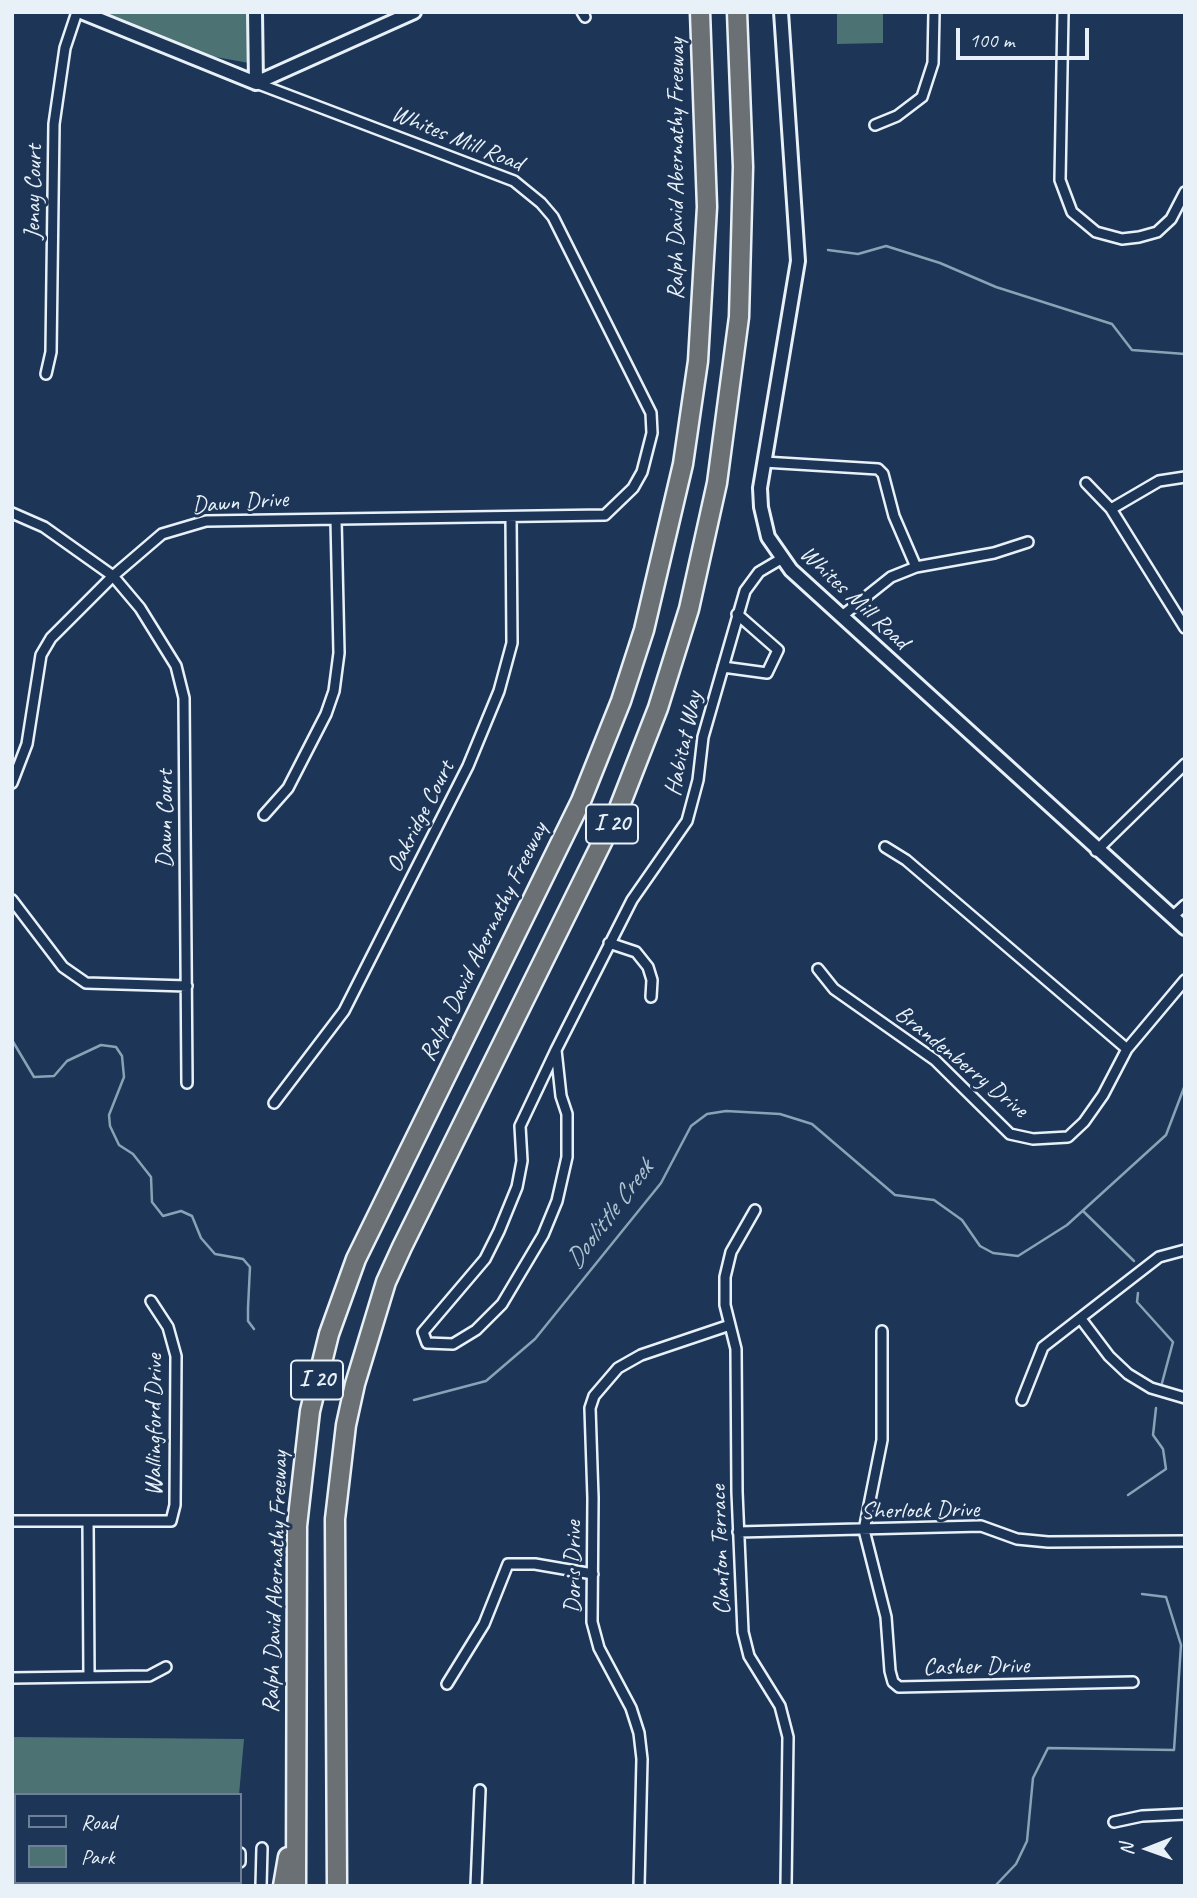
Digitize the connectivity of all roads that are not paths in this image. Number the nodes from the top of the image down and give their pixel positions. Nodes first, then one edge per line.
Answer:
1 (79, 12) edge
2 (255, 12) edge
3 (414, 12) edge
4 (700, 12) edge
5 (737, 12) edge
6 (781, 12) edge
7 (934, 12) edge
8 (1063, 12) edge
9 (256, 83) junction
10 (875, 125) dead end
11 (1185, 192) edge
12 (46, 374) dead end
13 (764, 462) junction
14 (1185, 477) edge
15 (1086, 483) dead end
16 (621, 501) joint
17 (1111, 509) junction
18 (12, 513) edge
19 (511, 517) junction
20 (336, 520) junction
21 (1028, 542) dead end
22 (781, 559) junction
23 (916, 567) junction
24 (113, 576) junction
25 (737, 614) junction
26 (842, 616) junction
27 (1185, 628) edge
28 (723, 667) junction
29 (1185, 764) edge
30 (12, 783) edge
31 (264, 815) dead end
32 (885, 847) dead end
33 (1096, 851) junction
34 (12, 900) edge
35 (1185, 905) edge
36 (1172, 917) junction
37 (1185, 928) edge
38 (610, 943) junction
39 (818, 970) dead end
40 (1185, 980) edge
41 (187, 986) junction
42 (651, 997) dead end
43 (556, 1049) junction
44 (1127, 1049) junction
45 (187, 1083) dead end
46 (274, 1103) dead end
47 (755, 1210) dead end
48 (1185, 1250) edge
49 (151, 1301) dead end
50 (1081, 1319) junction
51 (730, 1325) junction
52 (882, 1331) dead end
53 (1185, 1398) edge
54 (1022, 1400) dead end
55 (12, 1521) edge
56 (88, 1521) junction
57 (864, 1530) junction
58 (738, 1532) junction
59 (1185, 1541) edge
60 (593, 1574) junction
61 (166, 1667) dead end
62 (89, 1677) junction
63 (12, 1678) edge
64 (1133, 1682) dead end
65 (447, 1684) dead end
66 (480, 1790) dead end
67 (1185, 1814) edge
68 (296, 1819) junction
69 (1114, 1822) dead end
70 (262, 1848) dead end
71 (261, 1886) edge
72 (284, 1886) edge
73 (296, 1886) edge
74 (337, 1886) edge
75 (475, 1886) edge
76 (639, 1886) edge
77 (786, 1886) edge

1 - 9 street, Whites Mill Road
1 - 12 street, Jenay Court
2 - 9 street
3 - 9 street
4 - 68 highway, Ralph David Abernathy Freeway / I 20
5 - 74 highway, I 20
6 - 13 street, Whites Mill Road
7 - 10 street
8 - 11 street
9 - 16 street, Whites Mill Road
13 - 22 street, Whites Mill Road
13 - 23 street
14 - 17 street
15 - 17 street
16 - 19 street, Dawn Drive
17 - 27 street
18 - 24 street, Dawn Court
19 - 20 street, Dawn Drive
19 - 46 street, Oakridge Court
20 - 24 street, Dawn Drive
20 - 31 street
21 - 23 street
22 - 25 street, Habitat Way
22 - 26 street, Whites Mill Road
23 - 26 street
24 - 30 street, Dawn Drive
24 - 41 street, Dawn Court
25 - 28 street, Habitat Way
25 - 28 street
26 - 33 street, Whites Mill Road
28 - 38 street, Habitat Way
29 - 33 street
32 - 44 street
33 - 36 street, Whites Mill Road
34 - 41 street
35 - 36 street
36 - 37 street, Whites Mill Road
38 - 42 street
38 - 43 street, Habitat Way
39 - 44 street, Brandenberry Drive
40 - 44 street, Brandenberry Drive
41 - 45 street, Dawn Court
43 - 43 street, Habitat Way
47 - 51 street, Clanton Terrace
48 - 50 street
49 - 56 street, Wallingford Drive
50 - 53 street
50 - 54 street
51 - 58 street, Clanton Terrace
51 - 60 street, Doris Drive
52 - 57 street
55 - 56 street, Wallingford Drive
56 - 62 street
57 - 58 street, Sherlock Drive
57 - 59 street, Sherlock Drive
57 - 64 street, Casher Drive
58 - 77 street, Clanton Terrace
60 - 65 street
60 - 76 street, Doris Drive
61 - 62 street
62 - 63 street
66 - 75 street
67 - 69 street
68 - 72 highway
68 - 73 highway, Ralph David Abernathy Freeway / I 20
70 - 71 street

